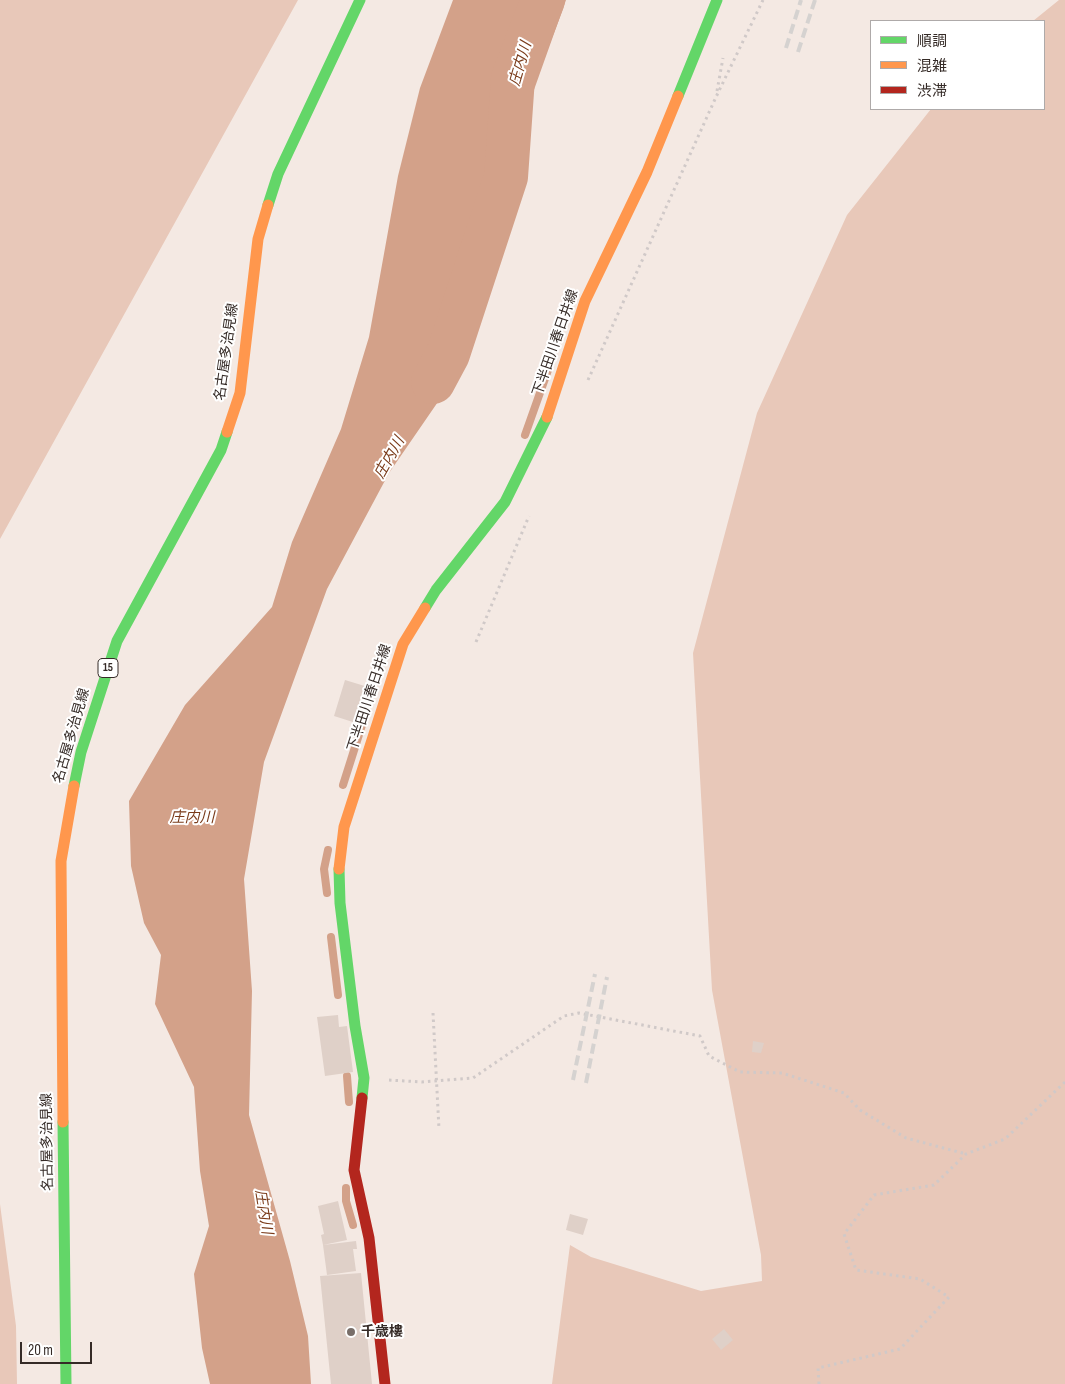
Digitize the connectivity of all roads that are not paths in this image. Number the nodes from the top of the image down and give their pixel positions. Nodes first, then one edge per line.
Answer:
1 (360, 0) edge
2 (717, 0) edge
3 (66, 1384) edge
4 (385, 1384) edge

1 - 3 main road, 名古屋多治見線 / 15
2 - 4 main road, 下半田川春日井線

